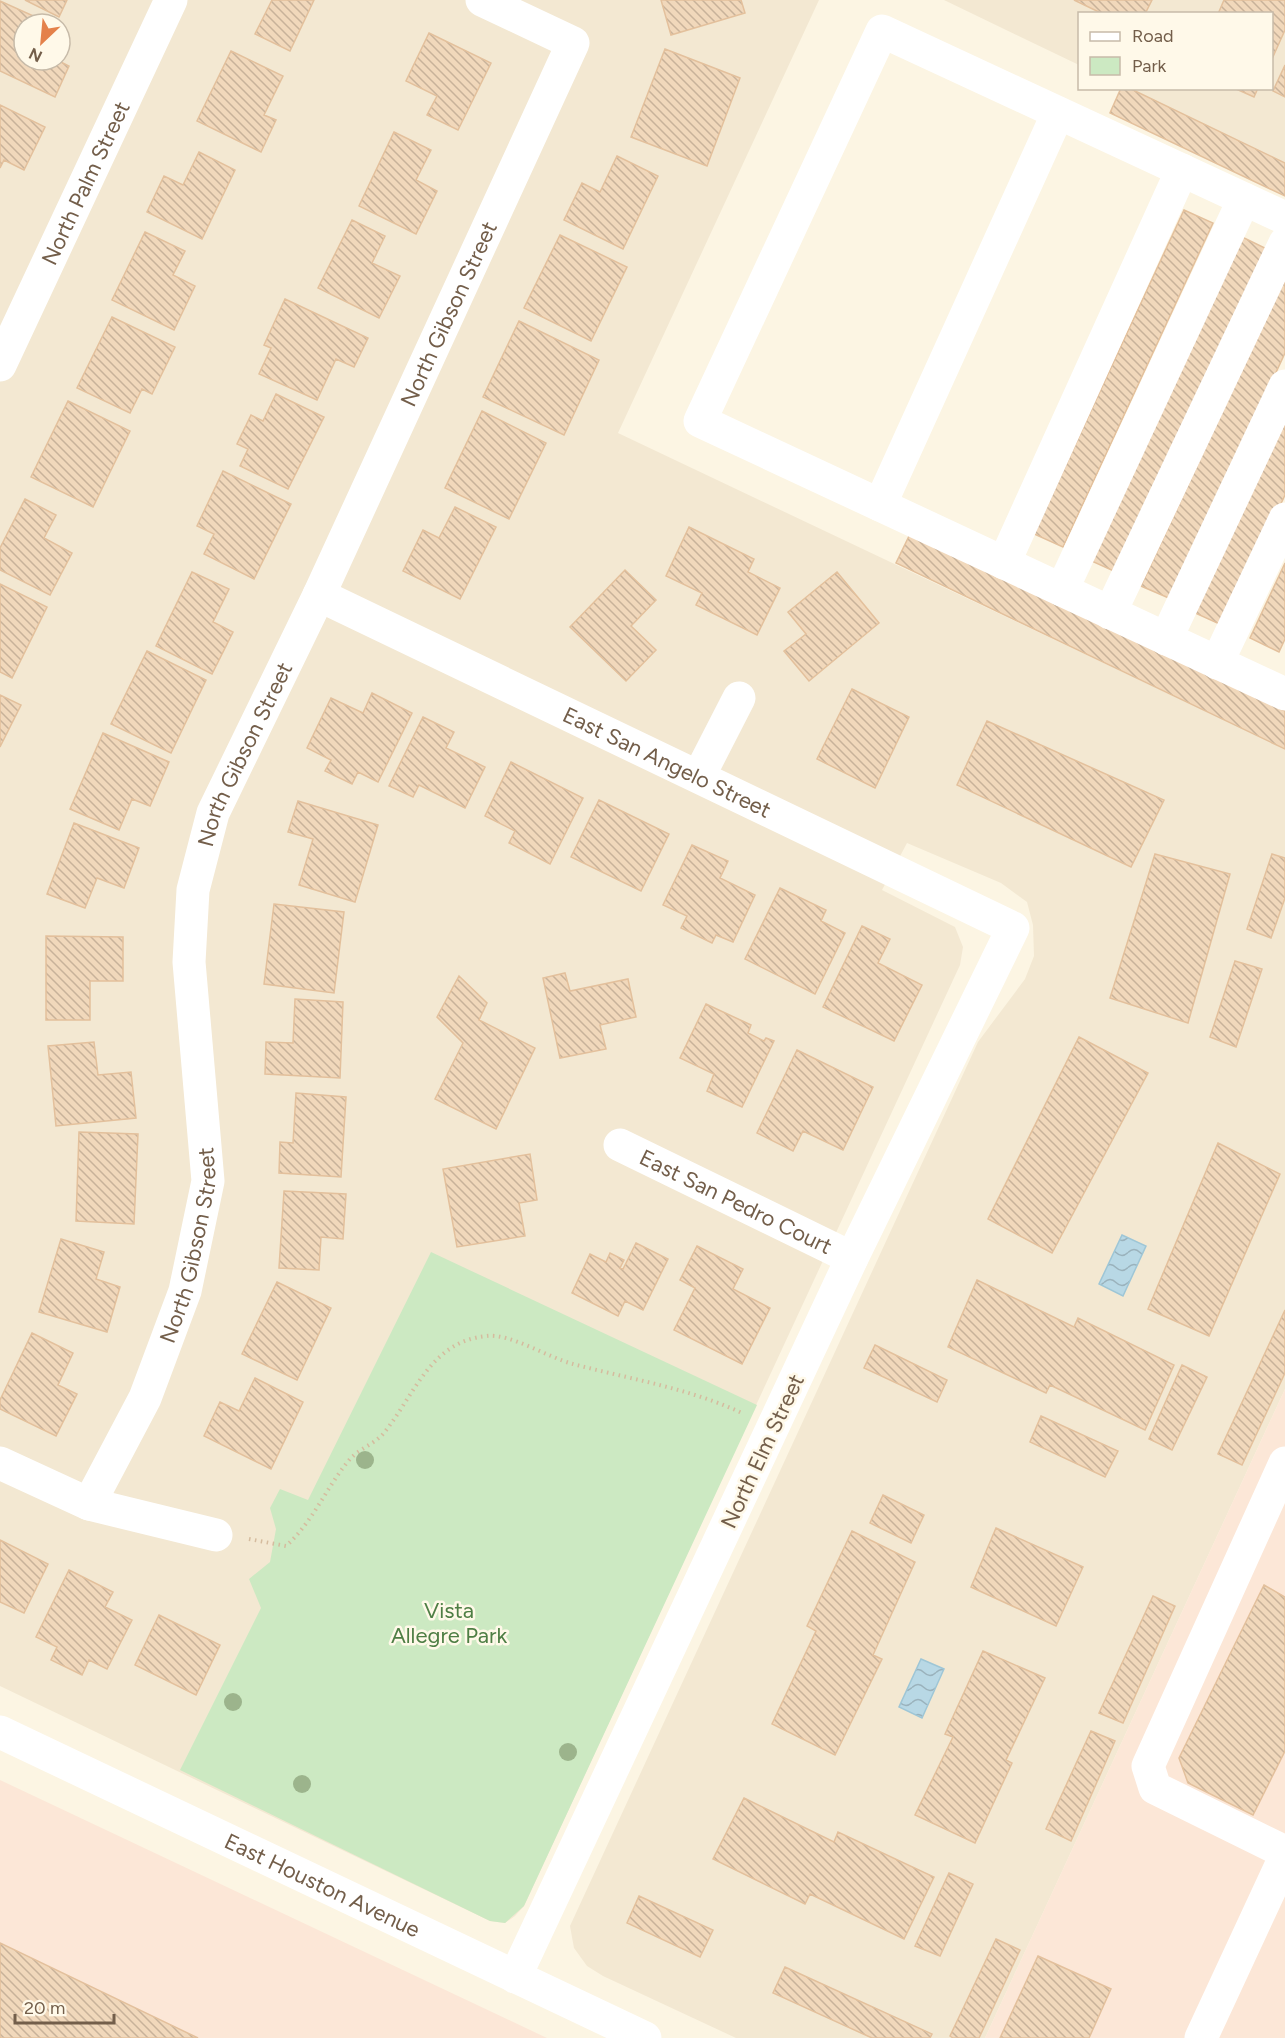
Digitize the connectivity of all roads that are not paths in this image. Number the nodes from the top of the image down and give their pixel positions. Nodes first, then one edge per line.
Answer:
1 (171, 0) edge
2 (482, 0) edge
3 (1058, 113) junction
4 (1182, 170) junction
5 (1244, 199) junction
6 (1285, 218) edge
7 (1285, 243) edge
8 (0, 365) edge
9 (1285, 386) edge
10 (880, 505) junction
11 (1285, 519) edge
12 (1004, 563) junction
13 (1062, 590) junction
14 (319, 595) junction
15 (1110, 612) junction
16 (1166, 639) junction
17 (1217, 663) junction
18 (1282, 684) edge
19 (739, 698) dead end
20 (699, 776) junction
21 (1013, 928) joint
22 (620, 1144) dead end
23 (852, 1258) junction
24 (0, 1463) edge
25 (1285, 1464) edge
26 (89, 1504) junction
27 (216, 1535) road end
28 (0, 1732) edge
29 (1285, 1852) edge
30 (1285, 1857) edge
31 (515, 1977) junction
32 (645, 2038) edge
33 (1201, 2038) edge

1 - 8 street, North Palm Street
2 - 14 street, North Gibson Street
3 - 4 street
3 - 10 street
3 - 10 street
4 - 5 street
4 - 12 street
5 - 6 street
5 - 13 street
7 - 15 street
9 - 16 street
10 - 12 street
11 - 17 street
12 - 13 street
13 - 15 street
14 - 20 street, East San Angelo Street
14 - 26 street, North Gibson Street
15 - 16 street
16 - 17 street
17 - 18 street
19 - 20 street
20 - 21 street, East San Angelo Street
21 - 23 street, North Elm Street
22 - 23 street, East San Pedro Court
23 - 31 street, North Elm Street
24 - 26 street
25 - 29 street
26 - 27 street
28 - 31 street, East Houston Avenue
30 - 33 street
31 - 32 street, East Houston Avenue

